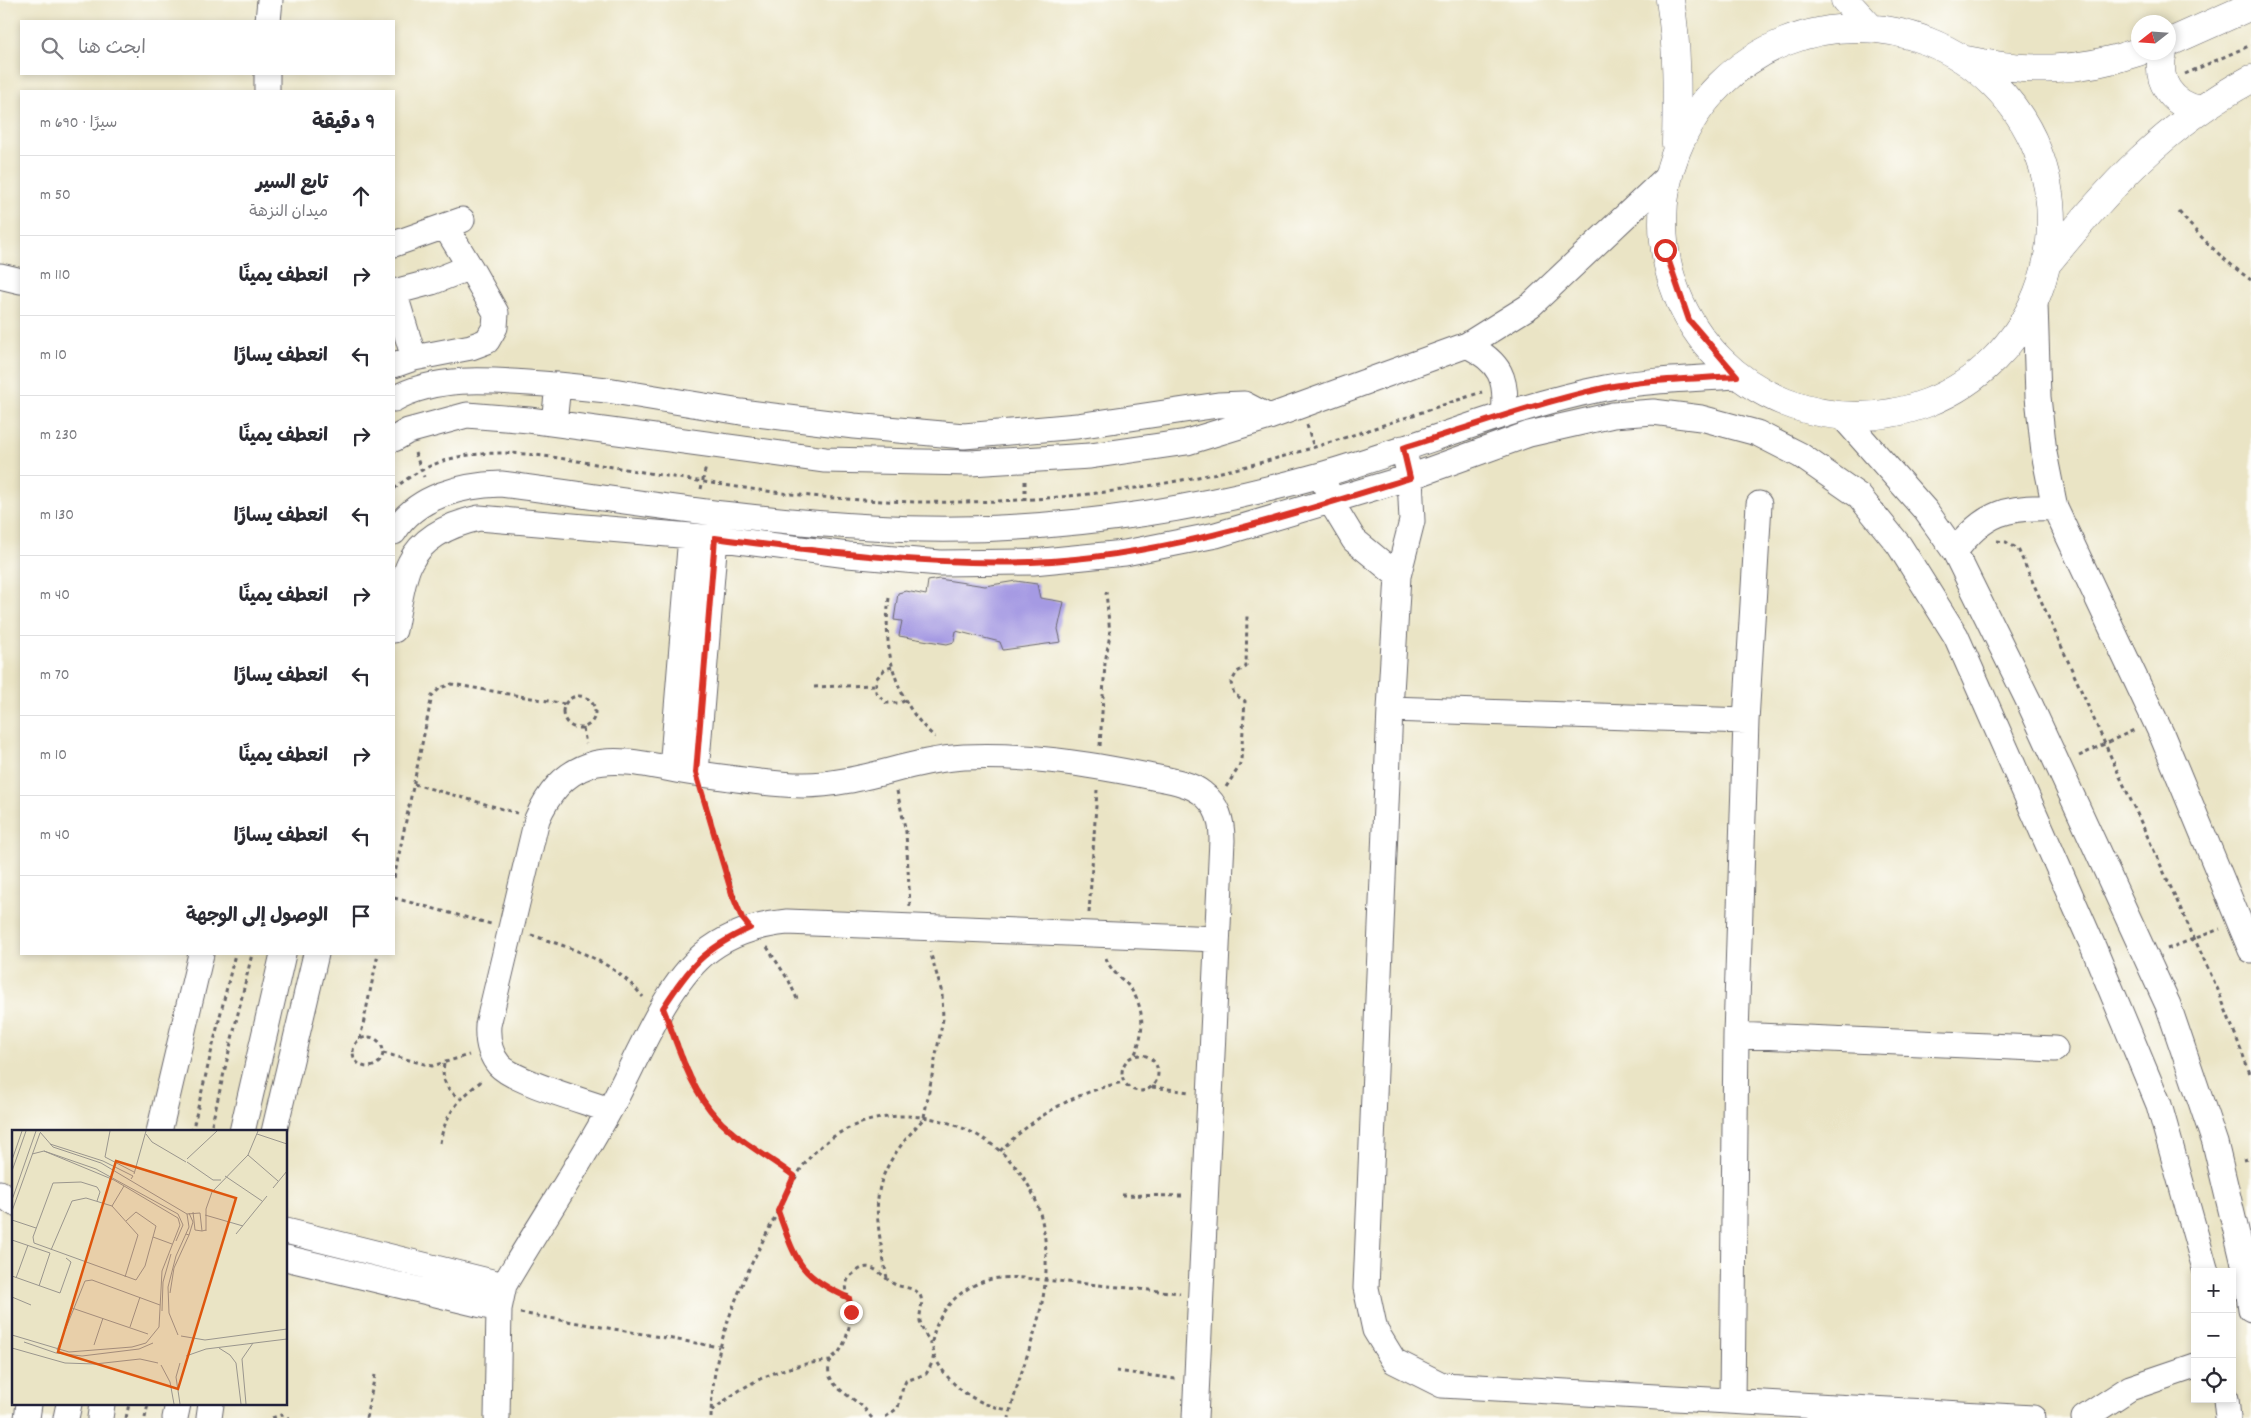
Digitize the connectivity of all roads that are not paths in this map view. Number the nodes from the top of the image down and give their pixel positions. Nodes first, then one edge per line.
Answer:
1 (270, 0) edge
2 (1670, 0) edge
3 (1844, 0) edge
4 (2251, 6) edge
5 (268, 20) edge
6 (1870, 27) junction
7 (2176, 41) edge
8 (2131, 54) edge
9 (1966, 60) junction
10 (2163, 60) edge
11 (267, 75) edge
12 (2251, 79) edge
13 (267, 90) edge
14 (2200, 110) junction
15 (1676, 144) junction
16 (1668, 176) junction
17 (395, 244) edge
18 (2049, 261) junction
19 (470, 267) junction
20 (0, 276) edge
21 (20, 281) edge
22 (395, 292) edge
23 (395, 299) edge
24 (2035, 304) junction
25 (1467, 345) junction
26 (404, 362) edge
27 (1737, 376) junction
28 (558, 385) junction
29 (395, 399) edge
30 (1504, 415) junction
31 (1269, 417) junction
32 (1842, 417) junction
33 (554, 423) junction
34 (401, 435) edge
35 (1403, 448) junction
36 (1322, 475) junction
37 (1410, 478) junction
38 (1331, 502) junction
39 (1759, 504) dead end
40 (2055, 508) junction
41 (395, 531) edge
42 (703, 537) junction
43 (1955, 552) junction
44 (1398, 576) junction
45 (395, 626) edge
46 (1390, 709) junction
47 (1746, 721) junction
48 (684, 771) junction
49 (1217, 939) junction
50 (2251, 950) edge
51 (200, 955) edge
52 (283, 955) edge
53 (316, 955) edge
54 (1736, 1035) junction
55 (2055, 1049) dead end
56 (610, 1110) junction
57 (159, 1130) edge
58 (242, 1130) edge
59 (274, 1130) edge
60 (0, 1192) edge
61 (12, 1201) edge
62 (295, 1233) edge
63 (291, 1260) edge
64 (2205, 1268) edge
65 (504, 1285) junction
66 (499, 1309) junction
67 (2251, 1309) edge
68 (2191, 1367) edge
69 (1732, 1401) junction
70 (2226, 1403) edge
71 (497, 1418) edge
72 (1195, 1418) edge
73 (2033, 1418) edge
74 (2084, 1418) edge
75 (2228, 1418) edge

1 - 5 street
2 - 15 street
3 - 6 street
4 - 7 street
6 - 9 street
6 - 15 street
8 - 9 street
9 - 18 street
10 - 14 street
11 - 13 street
12 - 14 street
14 - 18 street
15 - 16 street
16 - 25 street
16 - 27 street
17 - 19 street
18 - 24 street
19 - 22 street
19 - 26 street
20 - 21 street
23 - 26 street
24 - 32 street
24 - 40 street
25 - 30 street
25 - 31 street
27 - 30 street
27 - 32 street
28 - 29 street
28 - 31 street
28 - 33 street
30 - 35 street
31 - 33 street
32 - 43 street
33 - 34 street
35 - 36 street
35 - 37 street
36 - 38 street
36 - 41 street
37 - 38 street
37 - 44 street
37 - 64 street
38 - 42 street
38 - 44 street
39 - 47 street
40 - 43 street
40 - 50 street
42 - 45 street
42 - 48 street
43 - 67 street
44 - 46 street
46 - 47 street
46 - 69 street
47 - 54 street
48 - 49 street
48 - 56 street
49 - 56 street
49 - 72 street
51 - 57 street
52 - 58 street
53 - 59 street
54 - 55 street
54 - 69 street
56 - 65 street
60 - 61 street
62 - 63 street
62 - 65 street
63 - 66 street
65 - 66 street
66 - 71 street
68 - 74 street
69 - 73 street
70 - 75 street

